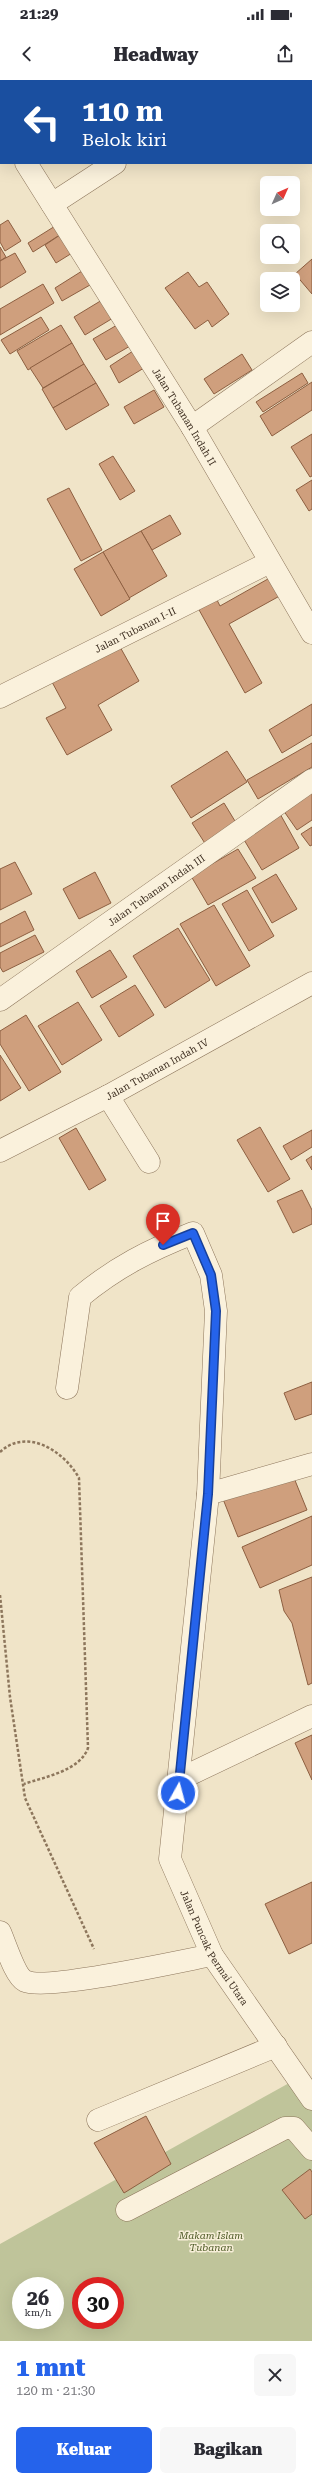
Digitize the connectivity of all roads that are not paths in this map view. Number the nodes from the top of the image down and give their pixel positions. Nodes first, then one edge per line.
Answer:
1 (27, 164) edge
2 (113, 164) edge
3 (52, 204) junction
4 (312, 342) edge
5 (192, 427) junction
6 (270, 562) junction
7 (312, 633) edge
8 (0, 697) edge
9 (312, 780) edge
10 (312, 983) edge
11 (0, 1000) edge
12 (108, 1096) junction
13 (0, 1150) edge
14 (149, 1162) dead end
15 (67, 1388) dead end
16 (312, 1464) edge
17 (208, 1494) junction
18 (312, 1716) edge
19 (180, 1779) junction
20 (0, 1932) edge
21 (212, 1955) junction
22 (276, 2046) junction
23 (312, 2099) edge
24 (98, 2120) dead end
25 (312, 2149) edge
26 (127, 2210) dead end

1 - 3 street, Jalan Tubanan Indah II
2 - 3 street
3 - 5 street, Jalan Tubanan Indah II
4 - 5 street
5 - 6 street, Jalan Tubanan Indah II
6 - 7 street, Jalan Tubanan Indah II
6 - 8 street, Jalan Tubanan I-II
9 - 11 street, Jalan Tubanan Indah III
10 - 12 street, Jalan Tubanan Indah IV
12 - 13 street, Jalan Tubanan Indah IV
12 - 14 street
15 - 17 street, Jalan Puncak Permai Utara
16 - 17 street
17 - 19 street, Jalan Puncak Permai Utara
18 - 19 street
19 - 21 street, Jalan Puncak Permai Utara
20 - 21 street
21 - 22 street, Jalan Puncak Permai Utara
22 - 23 street, Jalan Puncak Permai Utara
22 - 24 street
25 - 26 street

